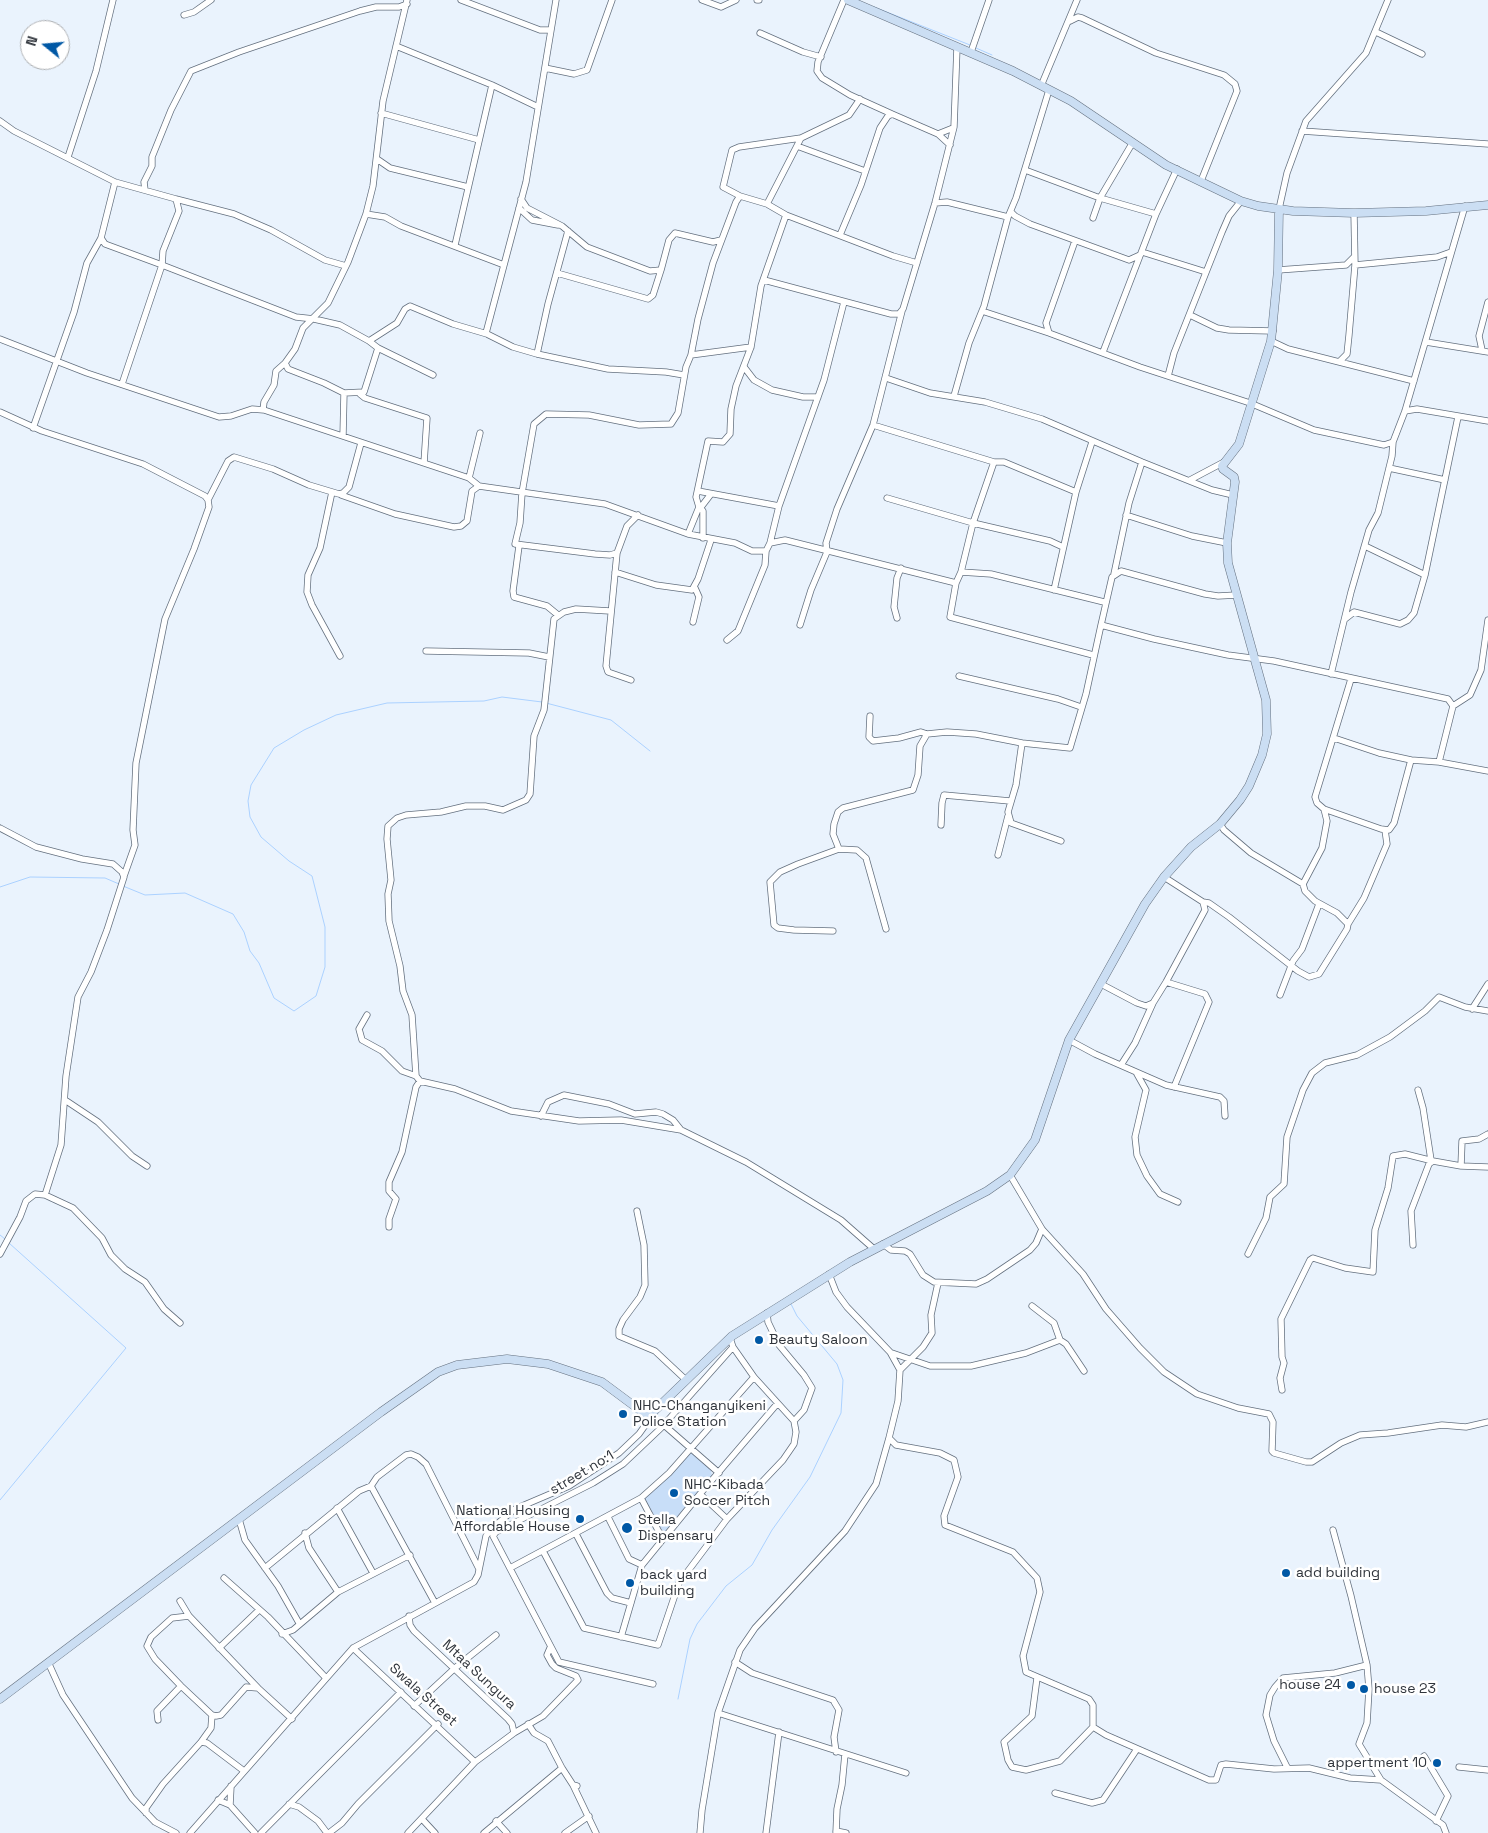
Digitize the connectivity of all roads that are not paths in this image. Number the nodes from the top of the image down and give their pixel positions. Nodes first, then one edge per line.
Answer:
1 (113, 0) edge
2 (211, 0) edge
3 (461, 0) edge
4 (556, 0) edge
5 (612, 0) edge
6 (702, 0) edge
7 (736, 0) edge
8 (844, 0) edge
9 (848, 0) edge
10 (989, 0) edge
11 (1077, 0) edge
12 (1388, 0) edge
13 (407, 2) edge
14 (184, 15) dead end
15 (1070, 21) junction
16 (550, 30) junction
17 (1376, 32) junction
18 (760, 33) dead end
19 (396, 46) junction
20 (958, 47) junction
21 (971, 52) junction
22 (1422, 54) dead end
23 (821, 57) junction
24 (545, 68) junction
25 (492, 85) junction
26 (1045, 88) junction
27 (860, 99) junction
28 (538, 107) junction
29 (380, 113) junction
30 (892, 114) junction
31 (0, 121) edge
32 (954, 127) junction
33 (1302, 131) junction
34 (938, 134) junction
35 (801, 138) junction
36 (479, 140) junction
37 (1133, 142) junction
38 (1488, 144) edge
39 (950, 145) junction
40 (797, 146) junction
41 (68, 158) junction
42 (377, 159) junction
43 (1176, 169) junction
44 (1025, 170) junction
45 (865, 171) junction
46 (1201, 181) junction
47 (115, 182) junction
48 (144, 182) junction
49 (134, 187) junction
50 (468, 187) junction
51 (145, 190) junction
52 (939, 190) junction
53 (740, 196) junction
54 (1100, 198) junction
55 (176, 199) junction
56 (521, 199) junction
57 (1241, 201) junction
58 (947, 202) junction
59 (935, 203) junction
60 (767, 204) junction
61 (1488, 205) edge
62 (1465, 206) junction
63 (519, 208) junction
64 (1279, 209) junction
65 (1354, 213) junction
66 (366, 214) junction
67 (1010, 214) junction
68 (1156, 214) junction
69 (786, 215) junction
70 (1093, 218) dead end
71 (562, 226) junction
72 (568, 231) junction
73 (840, 235) junction
74 (101, 238) junction
75 (722, 240) junction
76 (1075, 241) junction
77 (455, 245) junction
78 (1451, 252) junction
79 (920, 253) junction
80 (1141, 254) junction
81 (1354, 257) junction
82 (905, 258) junction
83 (1129, 260) junction
84 (917, 263) junction
85 (162, 265) junction
86 (504, 265) junction
87 (1355, 265) junction
88 (346, 266) junction
89 (1136, 266) junction
90 (661, 270) junction
91 (1278, 270) junction
92 (1206, 272) junction
93 (557, 273) junction
94 (764, 280) junction
95 (844, 302) junction
96 (1488, 302) edge
97 (903, 309) junction
98 (982, 311) junction
99 (1190, 315) junction
100 (296, 317) junction
101 (314, 318) junction
102 (303, 328) junction
103 (1273, 331) junction
104 (486, 333) junction
105 (1049, 333) junction
106 (0, 339) edge
107 (369, 341) junction
108 (1271, 341) junction
109 (1426, 342) junction
110 (378, 348) junction
111 (751, 348) junction
112 (1485, 351) edge
113 (1104, 352) junction
114 (537, 354) junction
115 (1347, 354) junction
116 (691, 355) junction
117 (58, 361) junction
118 (1340, 361) junction
119 (285, 363) junction
120 (1351, 364) junction
121 (744, 367) junction
122 (433, 374) dead end
123 (684, 375) junction
124 (1168, 376) junction
125 (886, 378) junction
126 (1414, 381) junction
127 (122, 384) junction
128 (344, 393) junction
129 (360, 394) junction
130 (954, 396) junction
131 (818, 397) junction
132 (1250, 403) junction
133 (263, 410) junction
134 (1405, 411) junction
135 (0, 412) edge
136 (1488, 415) edge
137 (1458, 417) junction
138 (1485, 420) edge
139 (873, 425) junction
140 (33, 428) junction
141 (480, 433) dead end
142 (343, 436) junction
143 (1092, 442) junction
144 (1393, 442) junction
145 (361, 443) junction
146 (994, 462) junction
147 (1142, 462) junction
148 (1224, 462) junction
149 (424, 463) junction
150 (1389, 468) junction
151 (469, 478) junction
152 (1190, 480) junction
153 (1445, 480) junction
154 (479, 486) junction
155 (348, 489) junction
156 (698, 491) junction
157 (1076, 492) junction
158 (336, 493) junction
159 (522, 493) junction
160 (712, 494) junction
161 (1234, 495) junction
162 (354, 498) junction
163 (887, 498) dead end
164 (208, 500) junction
165 (779, 506) junction
166 (700, 507) junction
167 (631, 512) junction
168 (638, 515) junction
169 (1126, 515) junction
170 (630, 521) junction
171 (973, 523) junction
172 (688, 534) junction
173 (703, 538) junction
174 (711, 540) junction
175 (1227, 543) junction
176 (770, 544) junction
177 (517, 545) junction
178 (1365, 546) junction
179 (1063, 547) junction
180 (766, 551) junction
181 (617, 552) junction
182 (827, 552) junction
183 (901, 568) junction
184 (615, 572) junction
185 (961, 572) junction
186 (1114, 574) junction
187 (1425, 575) junction
188 (956, 583) junction
189 (695, 588) junction
190 (1054, 590) junction
191 (1237, 594) junction
192 (1104, 602) junction
193 (610, 611) junction
194 (558, 614) junction
195 (897, 618) dead end
196 (1345, 619) junction
197 (1488, 620) edge
198 (693, 622) dead end
199 (800, 625) dead end
200 (1101, 625) junction
201 (727, 640) dead end
202 (426, 651) dead end
203 (1093, 655) junction
204 (340, 656) dead end
205 (549, 657) junction
206 (1255, 658) junction
207 (1331, 674) junction
208 (959, 676) dead end
209 (1351, 679) junction
210 (631, 680) dead end
211 (1453, 706) junction
212 (1082, 707) junction
213 (870, 716) dead end
214 (927, 734) junction
215 (1334, 738) junction
216 (1022, 743) junction
217 (1411, 760) junction
218 (1439, 762) junction
219 (1488, 771) edge
220 (1010, 801) junction
221 (1324, 809) junction
222 (1008, 816) junction
223 (1220, 824) junction
224 (941, 825) dead end
225 (0, 828) edge
226 (1385, 830) junction
227 (1061, 841) dead end
228 (839, 849) junction
229 (998, 855) dead end
230 (124, 877) junction
231 (1164, 877) junction
232 (1303, 884) junction
233 (1203, 902) junction
234 (1319, 904) junction
235 (1348, 924) junction
236 (886, 929) dead end
237 (833, 930) dead end
238 (1292, 966) junction
239 (1166, 982) junction
240 (1100, 984) junction
241 (1488, 984) edge
242 (1280, 995) dead end
243 (1153, 1003) junction
244 (1472, 1009) junction
245 (1488, 1011) edge
246 (367, 1015) dead end
247 (1069, 1040) junction
248 (1121, 1065) junction
249 (1137, 1074) junction
250 (418, 1078) junction
251 (1174, 1087) junction
252 (1418, 1090) dead end
253 (65, 1100) junction
254 (541, 1116) junction
255 (1225, 1116) dead end
256 (681, 1130) junction
257 (1488, 1134) edge
258 (1432, 1160) junction
259 (148, 1166) dead end
260 (1461, 1166) junction
261 (1488, 1167) edge
262 (1010, 1175) junction
263 (45, 1195) junction
264 (1178, 1202) dead end
265 (637, 1211) dead end
266 (389, 1227) dead end
267 (1042, 1229) junction
268 (883, 1244) junction
269 (1413, 1246) dead end
270 (874, 1249) junction
271 (0, 1254) edge
272 (1248, 1254) dead end
273 (829, 1274) junction
274 (938, 1283) junction
275 (1032, 1306) dead end
276 (767, 1313) junction
277 (180, 1323) dead end
278 (730, 1338) junction
279 (1060, 1340) junction
280 (733, 1347) junction
281 (890, 1352) junction
282 (908, 1360) junction
283 (900, 1370) junction
284 (1084, 1371) dead end
285 (754, 1377) junction
286 (686, 1380) junction
287 (1282, 1390) dead end
288 (777, 1404) junction
289 (654, 1413) junction
290 (794, 1421) junction
291 (1488, 1422) edge
292 (664, 1425) junction
293 (889, 1438) junction
294 (691, 1449) junction
295 (719, 1473) junction
296 (371, 1486) junction
297 (700, 1494) junction
298 (641, 1498) junction
299 (338, 1508) junction
300 (608, 1517) junction
301 (239, 1519) junction
302 (726, 1519) junction
303 (1333, 1530) dead end
304 (306, 1532) junction
305 (576, 1534) junction
306 (664, 1537) junction
307 (543, 1551) junction
308 (410, 1555) junction
309 (642, 1565) junction
310 (265, 1568) junction
311 (510, 1568) junction
312 (479, 1569) junction
313 (373, 1573) junction
314 (224, 1578) dead end
315 (338, 1592) junction
316 (180, 1601) dead end
317 (435, 1603) junction
318 (631, 1603) junction
319 (259, 1610) junction
320 (189, 1616) junction
321 (409, 1616) junction
322 (298, 1623) junction
323 (292, 1630) junction
324 (282, 1634) junction
325 (496, 1635) dead end
326 (621, 1637) junction
327 (292, 1643) junction
328 (219, 1648) junction
329 (353, 1648) junction
330 (550, 1648) junction
331 (48, 1662) junction
332 (735, 1662) junction
333 (1367, 1665) junction
334 (454, 1668) junction
335 (326, 1678) junction
336 (1036, 1678) junction
337 (653, 1684) dead end
338 (181, 1686) junction
339 (258, 1688) junction
340 (401, 1692) junction
341 (0, 1699) edge
342 (414, 1706) junction
343 (718, 1713) junction
344 (212, 1715) junction
345 (221, 1715) junction
346 (292, 1719) junction
347 (158, 1720) dead end
348 (438, 1724) junction
349 (528, 1724) junction
350 (1094, 1727) junction
351 (210, 1728) junction
352 (779, 1732) junction
353 (514, 1733) junction
354 (204, 1743) junction
355 (1137, 1749) junction
356 (836, 1752) junction
357 (845, 1754) junction
358 (1424, 1756) dead end
359 (475, 1762) junction
360 (1288, 1767) junction
361 (1459, 1767) dead end
362 (562, 1768) junction
363 (1488, 1770) edge
364 (244, 1771) junction
365 (906, 1773) dead end
366 (1381, 1780) junction
367 (231, 1786) junction
368 (1055, 1793) dead end
369 (218, 1800) junction
370 (289, 1804) junction
371 (230, 1805) junction
372 (146, 1813) junction
373 (589, 1816) junction
374 (422, 1819) junction
375 (496, 1821) junction
376 (1436, 1821) junction
377 (836, 1832) edge
378 (176, 1833) edge
379 (190, 1833) edge
380 (255, 1833) edge
381 (261, 1833) edge
382 (328, 1833) edge
383 (408, 1833) edge
384 (435, 1833) edge
385 (484, 1833) edge
386 (507, 1833) edge
387 (565, 1833) edge
388 (596, 1833) edge
389 (700, 1833) edge
390 (766, 1833) edge
391 (846, 1833) edge
392 (1446, 1833) edge

1 - 41 street
2 - 14 street
3 - 16 street
4 - 16 street
5 - 24 street
6 - 7 street
8 - 23 street
9 - 20 street
10 - 21 street
11 - 15 street
12 - 17 street
13 - 19 street
13 - 48 street
15 - 26 street
15 - 46 street
16 - 24 street
17 - 22 street
17 - 33 street
18 - 23 street
19 - 25 street
19 - 29 street
20 - 21 street
20 - 32 street
21 - 26 street
23 - 27 street
24 - 28 street
25 - 28 street
25 - 36 street
26 - 37 street
26 - 44 street
27 - 30 street
27 - 35 street
28 - 56 street
29 - 36 street
29 - 42 street
30 - 34 street
30 - 45 street
31 - 41 street
32 - 34 street
32 - 39 street
33 - 38 street
33 - 64 street
34 - 39 street
35 - 40 street
35 - 53 street
36 - 50 street
37 - 43 street
37 - 54 street
39 - 52 street
40 - 45 street
40 - 60 street
41 - 47 street
42 - 50 street
42 - 66 street
43 - 46 street
43 - 68 street
44 - 54 street
44 - 67 street
45 - 73 street
46 - 57 street
47 - 49 street
47 - 74 street
48 - 49 street
48 - 51 street
49 - 51 street
50 - 77 street
51 - 55 street
52 - 58 street
52 - 59 street
53 - 60 street
53 - 75 street
54 - 68 street
54 - 70 street
55 - 85 street
55 - 88 street
56 - 63 street
56 - 71 street
57 - 64 street
57 - 92 street
58 - 59 street
58 - 67 street
59 - 79 street
60 - 69 street
61 - 62 street
62 - 65 street
62 - 78 street
63 - 71 street
63 - 86 street
64 - 65 street
64 - 91 street
65 - 81 street
66 - 77 street
66 - 88 street
67 - 76 street
67 - 98 street
68 - 80 street
69 - 73 street
69 - 94 street
71 - 72 street
72 - 90 street
72 - 93 street
73 - 82 street
74 - 85 street
74 - 117 street
75 - 90 street
75 - 116 street
76 - 83 street
76 - 105 street
77 - 86 street
78 - 87 street
78 - 109 street
79 - 82 street
79 - 84 street
80 - 83 street
80 - 89 street
80 - 92 street
81 - 87 street
81 - 91 street
82 - 84 street
83 - 89 street
84 - 97 street
85 - 100 street
85 - 127 street
86 - 104 street
87 - 115 street
88 - 101 street
89 - 113 street
90 - 93 street
91 - 103 street
92 - 99 street
93 - 114 street
94 - 95 street
94 - 111 street
95 - 97 street
95 - 131 street
96 - 112 street
97 - 125 street
98 - 105 street
98 - 130 street
99 - 103 street
99 - 124 street
100 - 101 street
100 - 102 street
101 - 102 street
101 - 107 street
102 - 119 street
103 - 108 street
104 - 107 street
104 - 114 street
105 - 113 street
106 - 117 street
107 - 110 street
108 - 118 street
108 - 132 street
109 - 112 street
109 - 126 street
110 - 122 street
110 - 129 street
111 - 116 street
111 - 121 street
113 - 124 street
114 - 123 street
115 - 118 street
115 - 120 street
116 - 123 street
117 - 127 street
117 - 140 street
118 - 120 street
119 - 128 street
119 - 133 street
120 - 126 street
121 - 131 street
121 - 156 street
123 - 159 street
124 - 132 street
125 - 130 street
125 - 139 street
126 - 134 street
127 - 133 street
128 - 129 street
128 - 142 street
129 - 149 street
130 - 143 street
131 - 165 street
132 - 144 street
132 - 148 street
133 - 142 street
134 - 137 street
134 - 144 street
135 - 140 street
136 - 138 street
137 - 138 street
137 - 153 street
139 - 146 street
139 - 182 street
140 - 164 street
141 - 151 street
142 - 145 street
143 - 147 street
143 - 157 street
144 - 150 street
145 - 149 street
145 - 155 street
146 - 157 street
146 - 171 street
147 - 152 street
147 - 169 street
148 - 152 street
148 - 161 street
149 - 151 street
150 - 153 street
150 - 178 street
151 - 154 street
152 - 161 street
153 - 187 street
154 - 159 street
154 - 162 street
155 - 158 street
155 - 162 street
156 - 160 street
156 - 166 street
157 - 179 street
158 - 162 street
158 - 164 street
158 - 204 street
159 - 167 street
159 - 177 street
160 - 165 street
160 - 166 street
161 - 175 street
163 - 171 street
164 - 230 street
165 - 176 street
166 - 172 street
166 - 173 street
167 - 168 street
167 - 170 street
168 - 170 street
168 - 172 street
169 - 175 street
169 - 186 street
170 - 181 street
171 - 179 street
171 - 185 street
172 - 173 street
173 - 174 street
174 - 180 street
174 - 189 street
175 - 191 street
176 - 180 street
176 - 182 street
177 - 181 street
177 - 194 street
178 - 187 street
178 - 196 street
179 - 190 street
180 - 201 street
181 - 184 street
182 - 183 street
182 - 199 street
183 - 188 street
183 - 195 street
184 - 189 street
184 - 193 street
185 - 188 street
185 - 190 street
186 - 191 street
186 - 192 street
187 - 196 street
188 - 203 street
189 - 198 street
190 - 192 street
191 - 206 street
192 - 200 street
193 - 194 street
193 - 210 street
194 - 205 street
196 - 207 street
197 - 211 street
200 - 203 street
200 - 206 street
202 - 205 street
203 - 212 street
205 - 250 street
206 - 207 street
206 - 223 street
207 - 209 street
208 - 212 street
209 - 211 street
209 - 215 street
211 - 218 street
212 - 216 street
213 - 214 street
214 - 216 street
214 - 228 street
215 - 217 street
215 - 221 street
216 - 220 street
217 - 218 street
217 - 226 street
218 - 219 street
220 - 222 street
220 - 224 street
221 - 226 street
221 - 232 street
222 - 227 street
222 - 229 street
223 - 231 street
223 - 232 street
225 - 230 street
226 - 235 street
228 - 236 street
228 - 237 street
230 - 253 street
231 - 233 street
231 - 240 street
232 - 234 street
233 - 238 street
233 - 239 street
234 - 235 street
234 - 238 street
235 - 238 street
238 - 242 street
239 - 243 street
239 - 251 street
240 - 243 street
240 - 247 street
241 - 244 street
243 - 248 street
244 - 245 street
244 - 272 street
246 - 250 street
247 - 248 street
247 - 262 street
248 - 249 street
249 - 251 street
249 - 264 street
250 - 254 street
250 - 266 street
251 - 255 street
252 - 258 street
253 - 259 street
253 - 263 street
254 - 256 street
254 - 256 street
256 - 270 street
257 - 260 street
258 - 260 street
258 - 269 street
258 - 287 street
260 - 261 street
262 - 267 street
262 - 268 street
263 - 271 street
263 - 277 street
265 - 286 street
267 - 274 street
267 - 291 street
268 - 270 street
268 - 274 street
270 - 273 street
273 - 276 street
273 - 281 street
274 - 282 street
275 - 279 street
276 - 278 street
276 - 290 street
278 - 280 street
278 - 286 street
279 - 282 street
279 - 284 street
280 - 285 street
280 - 292 street, street no:1
281 - 282 street
281 - 283 street
282 - 283 street
283 - 293 street
285 - 288 street
285 - 294 street
286 - 289 street
288 - 290 street
288 - 295 street
289 - 301 street
289 - 312 street
290 - 302 street
292 - 294 street
292 - 311 street, street no:1
293 - 332 street
293 - 336 street
294 - 295 street
294 - 298 street
295 - 297 street
296 - 299 street
296 - 308 street
296 - 312 street
297 - 302 street
297 - 306 street
298 - 300 street
298 - 306 street
299 - 304 street
299 - 313 street
300 - 305 street
300 - 309 street
301 - 310 street
301 - 331 street
302 - 326 street
303 - 333 street
304 - 310 street
304 - 315 street
305 - 307 street
305 - 318 street
306 - 309 street
307 - 311 street
307 - 326 street
308 - 313 street
308 - 317 street
309 - 318 street
310 - 322 street
311 - 330 street, street no:1
312 - 317 street
313 - 315 street
314 - 319 street
315 - 322 street
316 - 320 street
317 - 321 street
318 - 326 street
319 - 324 street
319 - 328 street
320 - 328 street
320 - 338 street
321 - 329 street
321 - 334 street, Mtaa Sungura
322 - 323 street
323 - 324 street
323 - 327 street
324 - 327 street
325 - 334 street
327 - 335 street
328 - 339 street
329 - 335 street
329 - 340 street, Swala Street
330 - 337 street, street no:1
330 - 349 street
331 - 341 street
331 - 372 street
332 - 343 street
332 - 356 street
333 - 360 street
333 - 366 street
334 - 342 street
334 - 353 street, Mtaa Sungura
335 - 346 street
336 - 350 street
336 - 350 street
338 - 344 street
338 - 347 street
339 - 345 street
339 - 346 street
340 - 342 street, Swala Street
340 - 370 street
342 - 348 street, Swala Street
343 - 352 street
343 - 389 street
344 - 345 street
344 - 351 street
345 - 351 street
346 - 364 street
348 - 359 street, Swala Street
348 - 382 street
349 - 353 street
349 - 362 street
350 - 355 street
351 - 354 street
352 - 356 street
352 - 390 street
353 - 359 street, Mtaa Sungura
354 - 364 street
354 - 372 street
355 - 360 street
355 - 368 street
356 - 357 street
357 - 365 street
357 - 377 street
358 - 376 street
359 - 374 street, Mtaa Sungura
360 - 366 street
361 - 363 street
362 - 373 street
362 - 375 street
364 - 367 street
366 - 376 street
367 - 369 street
367 - 371 street
369 - 371 street
369 - 379 street
370 - 381 street
370 - 382 street
371 - 380 street
372 - 378 street
373 - 387 street
373 - 388 street
374 - 383 street, Mtaa Sungura
374 - 384 street
375 - 385 street
375 - 386 street
376 - 392 street
377 - 391 street

